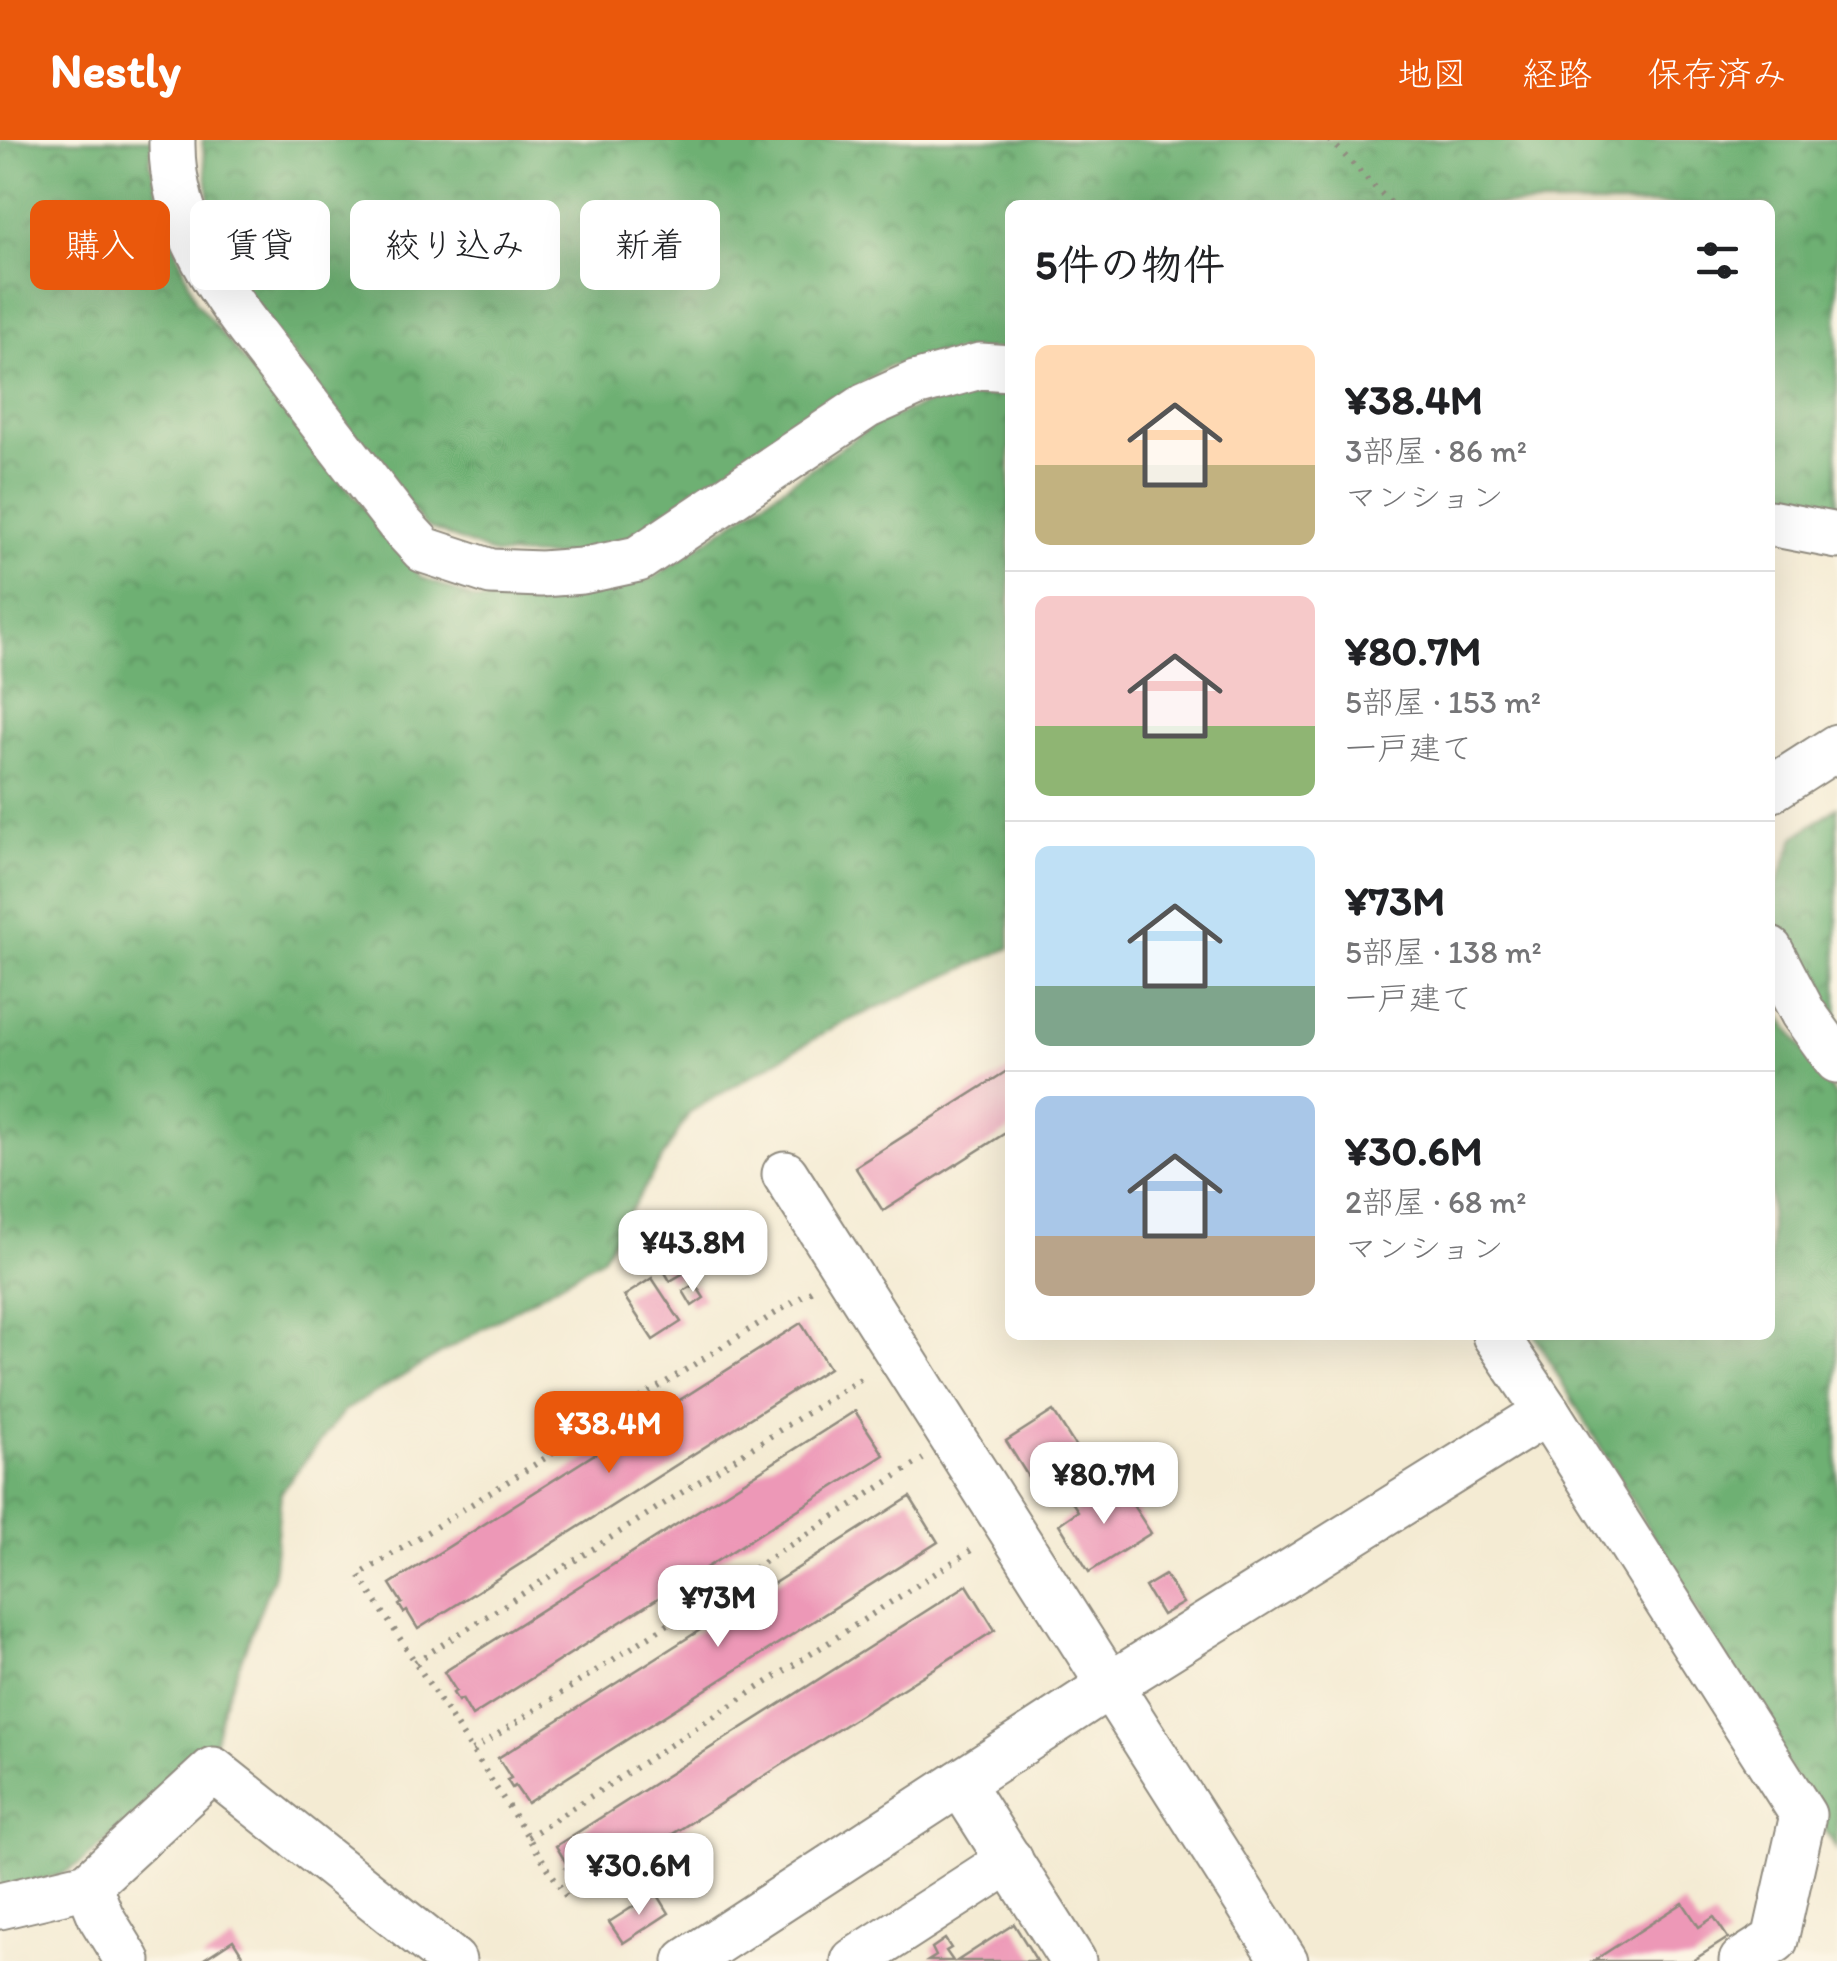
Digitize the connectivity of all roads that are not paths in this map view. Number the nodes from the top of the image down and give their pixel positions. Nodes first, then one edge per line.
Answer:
1 (172, 140) edge
2 (1005, 368) edge
3 (1775, 524) edge
4 (1837, 536) edge
5 (1837, 747) edge
6 (1775, 787) edge
7 (1775, 959) edge
8 (1837, 1060) edge
9 (786, 1174) dead end
10 (1499, 1340) edge
11 (1547, 1412) junction
12 (1110, 1685) junction
13 (960, 1782) junction
14 (1010, 1860) junction
15 (88, 1885) junction
16 (0, 1906) edge
17 (128, 1961) edge
18 (453, 1961) edge
19 (687, 1961) edge
20 (854, 1961) edge
21 (1074, 1961) edge
22 (1286, 1961) edge
23 (1742, 1961) edge

1 - 2 street
3 - 4 street
5 - 6 street
7 - 8 street
9 - 12 street
10 - 11 street
11 - 12 street
11 - 23 street
12 - 13 street
12 - 22 street
13 - 14 street
13 - 19 street
14 - 20 street
14 - 21 street
15 - 16 street
15 - 17 street
15 - 18 street

